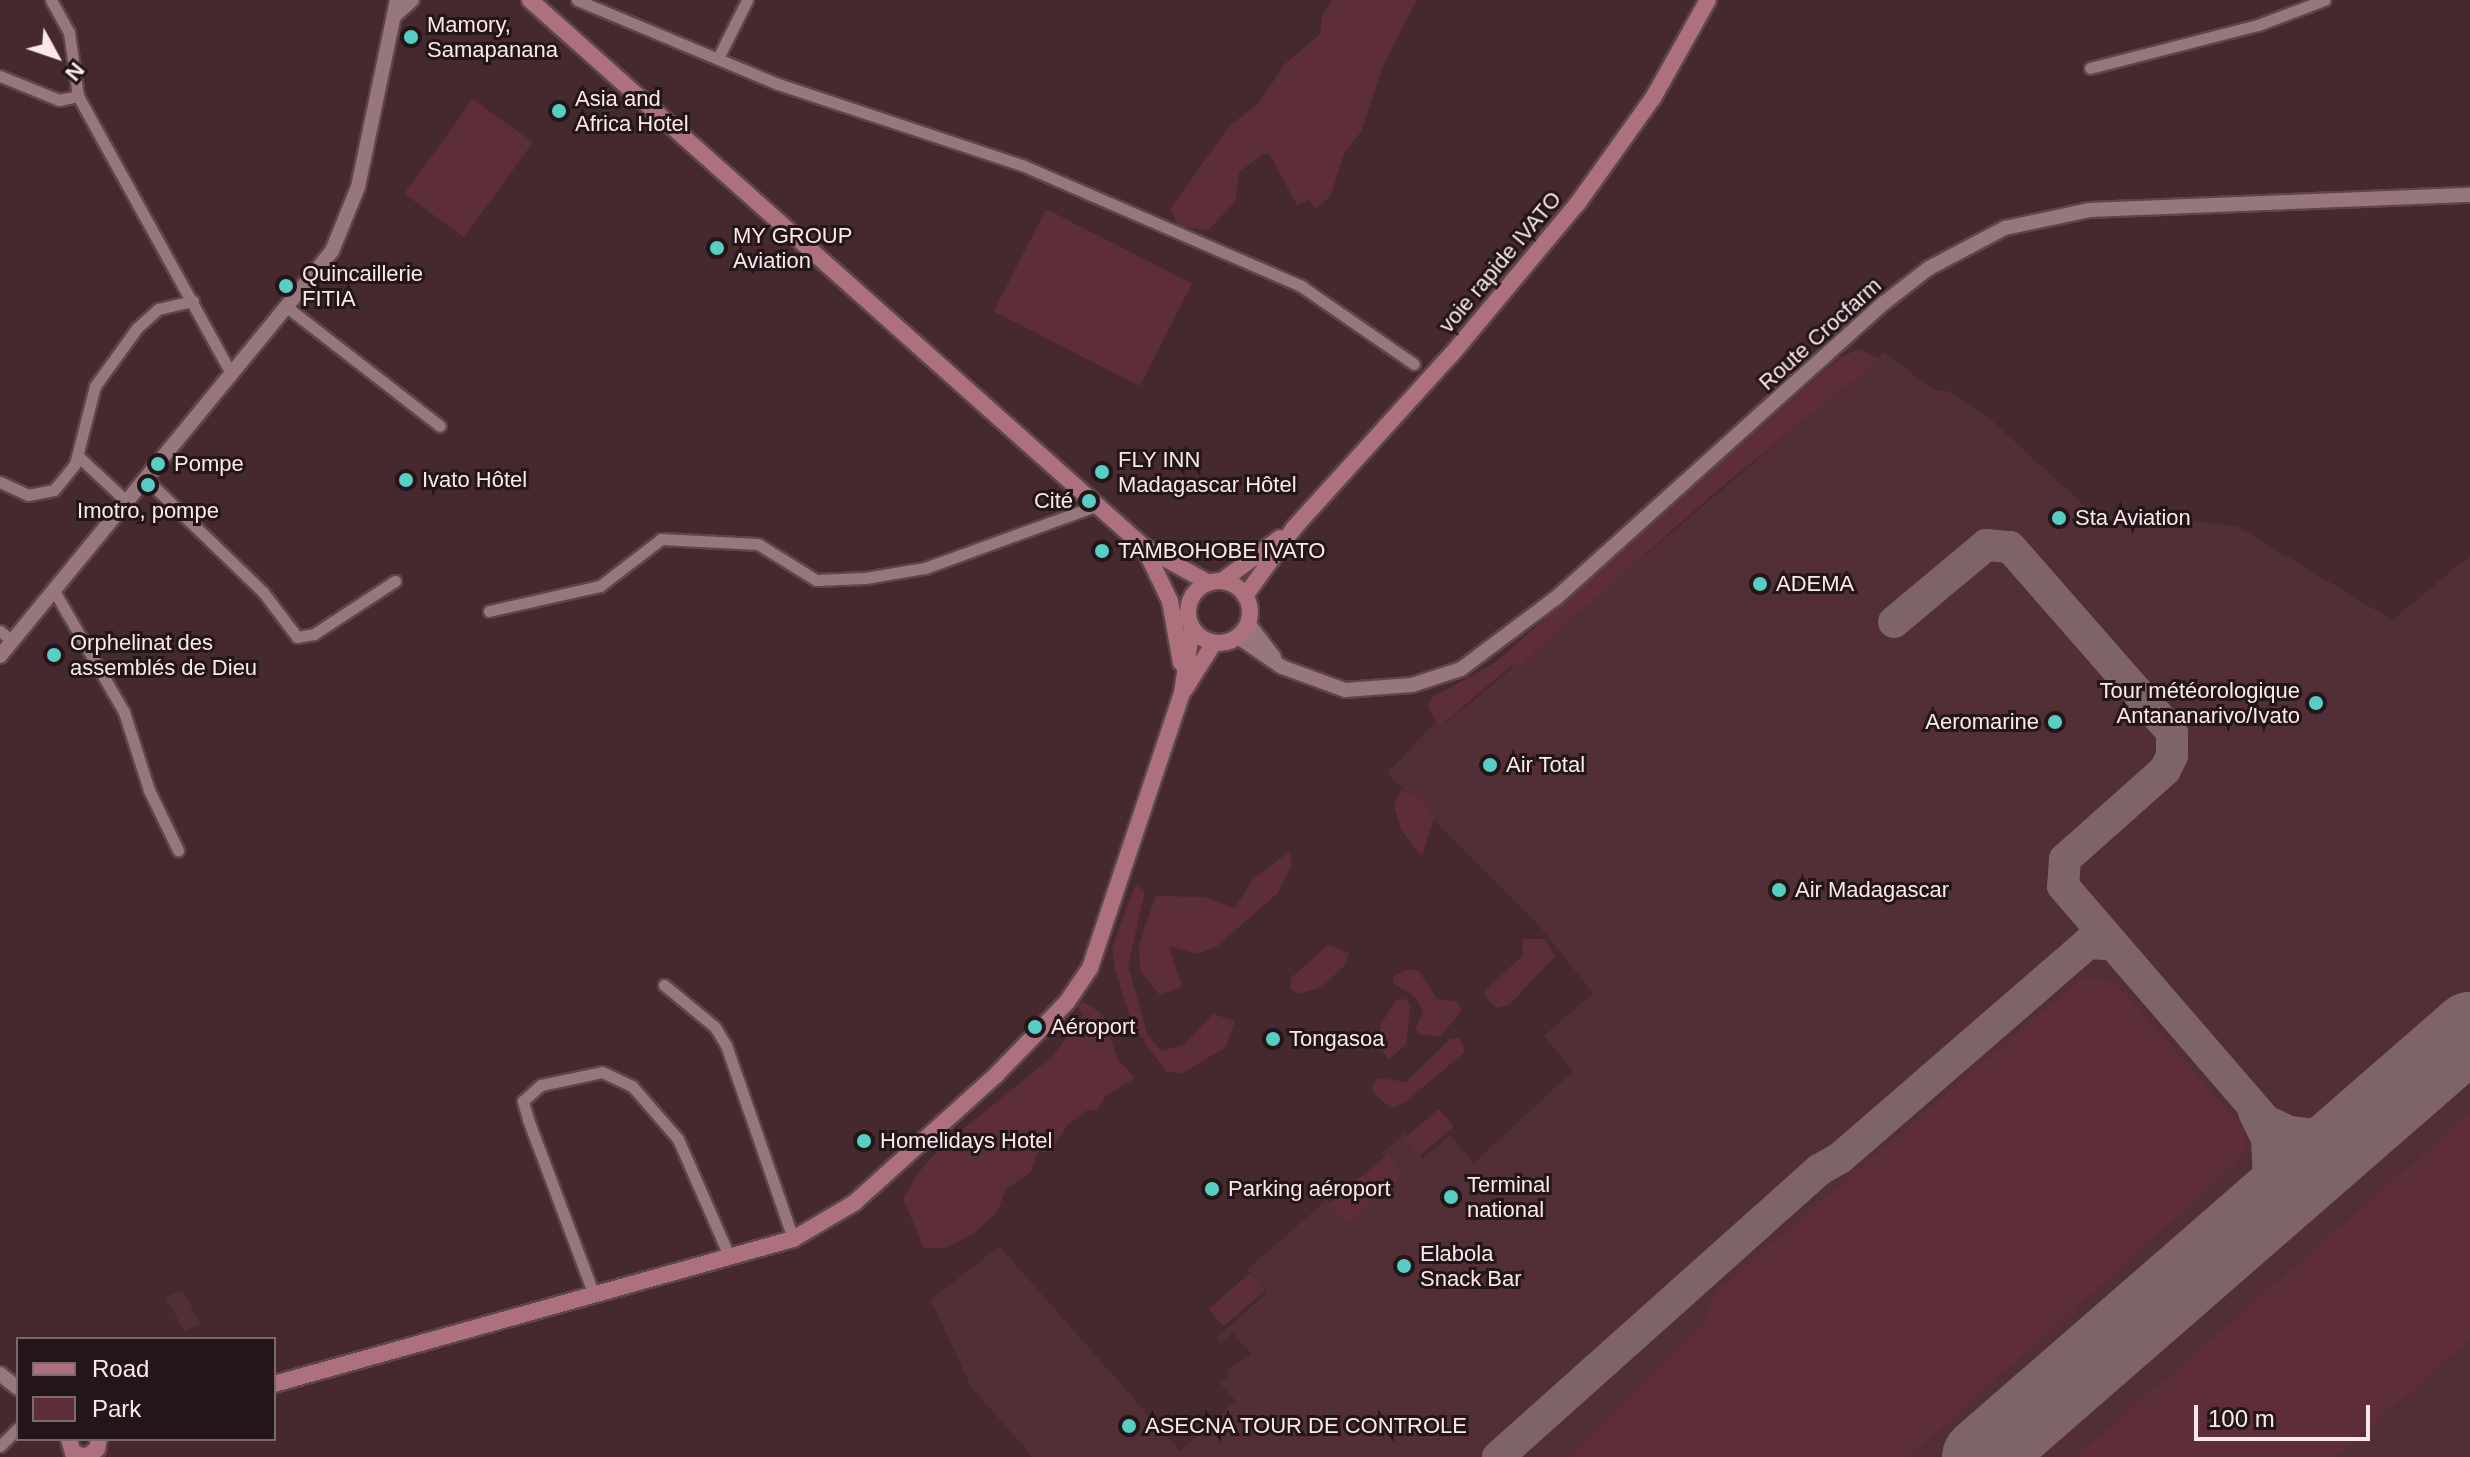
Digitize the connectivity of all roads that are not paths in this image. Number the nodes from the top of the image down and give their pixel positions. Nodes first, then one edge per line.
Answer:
1 (51, 0) edge
2 (397, 0) edge
3 (412, 0) edge
4 (530, 0) edge
5 (577, 0) edge
6 (747, 0) edge
7 (1708, 0) edge
8 (2324, 0) edge
9 (394, 16) junction
10 (719, 56) junction
11 (2090, 68) dead end
12 (0, 76) edge
13 (78, 96) junction
14 (2470, 195) edge
15 (193, 301) junction
16 (288, 308) junction
17 (1414, 364) dead end
18 (231, 373) junction
19 (440, 426) dead end
20 (78, 456) junction
21 (146, 479) junction
22 (0, 482) edge
23 (127, 502) junction
24 (1098, 505) junction
25 (1294, 528) junction
26 (1144, 547) junction
27 (395, 581) dead end
28 (1215, 582) junction
29 (53, 589) junction
30 (1245, 596) junction
31 (489, 611) dead end
32 (1190, 622) junction
33 (1243, 630) junction
34 (5, 635) edge
35 (1214, 643) junction
36 (0, 656) edge
37 (1182, 693) junction
38 (178, 850) dead end
39 (664, 985) dead end
40 (793, 1239) junction
41 (730, 1258) junction
42 (594, 1295) junction
43 (0, 1374) edge
44 (276, 1383) edge
45 (16, 1386) edge
46 (16, 1430) edge
47 (0, 1446) edge

1 - 13 street
2 - 9 street
3 - 9 street
4 - 24 main road
5 - 10 street
6 - 10 street
7 - 25 main road, voie rapide IVATO
8 - 11 street
9 - 16 street
10 - 17 street
12 - 13 street
13 - 15 street
14 - 33 street, Route Crocfarm
15 - 18 street
15 - 20 street
16 - 18 street
16 - 19 street
18 - 21 street
20 - 22 street
20 - 23 street
21 - 23 street
21 - 27 street
23 - 29 street
24 - 26 main road
24 - 31 street
25 - 28 main road
25 - 30 main road
26 - 28 main road
26 - 32 main road
26 - 37 main road
28 - 30 main road
28 - 32 main road
29 - 34 street
29 - 38 street
30 - 33 main road
32 - 35 main road
32 - 37 main road
33 - 35 main road
34 - 36 street
35 - 37 main road
37 - 40 main road
39 - 40 street
40 - 41 main road
41 - 42 main road
41 - 42 street
42 - 44 main road
43 - 45 street
46 - 47 street

